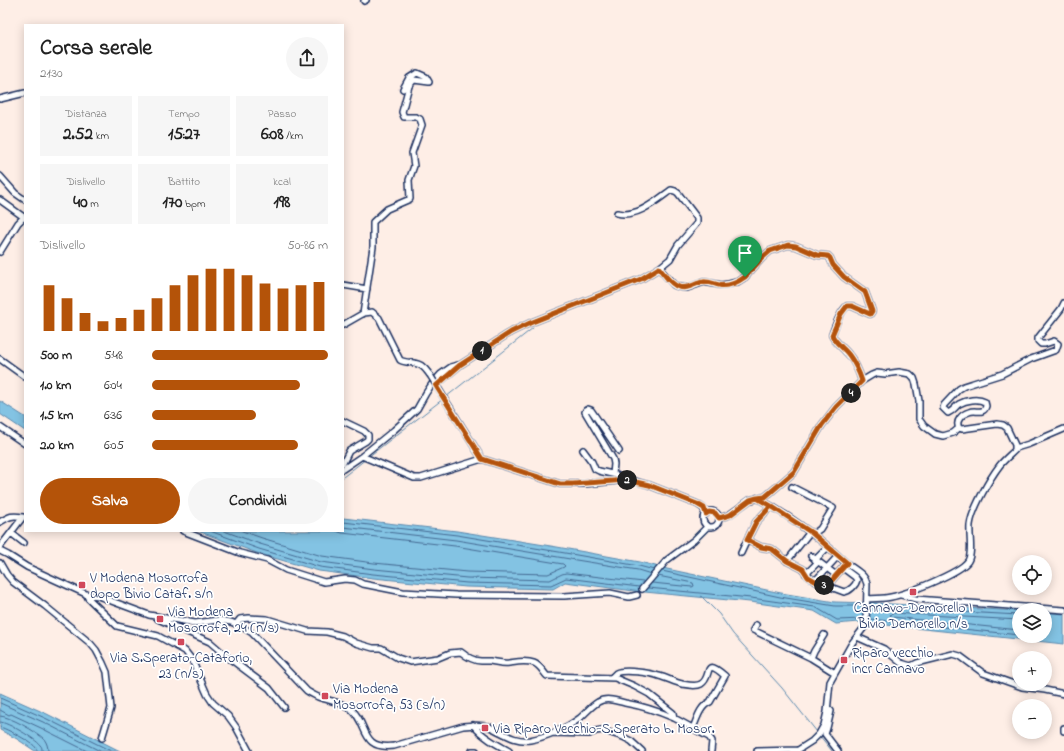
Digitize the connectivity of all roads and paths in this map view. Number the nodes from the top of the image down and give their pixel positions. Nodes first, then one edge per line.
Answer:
1 (403, 89) dead end
2 (24, 92) edge
3 (0, 99) edge
4 (0, 176) edge
5 (24, 199) edge
6 (0, 200) edge
7 (617, 213) dead end
8 (24, 216) edge
9 (24, 218) edge
10 (0, 252) edge
11 (659, 268) junction
12 (344, 285) edge
13 (367, 289) junction
14 (1064, 304) edge
15 (363, 314) junction
16 (344, 324) edge
17 (0, 359) edge
18 (460, 365) junction
19 (24, 376) edge
20 (862, 381) junction
21 (436, 386) junction
22 (344, 422) edge
23 (0, 427) edge
24 (959, 428) junction
25 (1064, 429) edge
26 (24, 443) edge
27 (1016, 448) junction
28 (583, 450) dead end
29 (619, 451) dead end
30 (363, 457) junction
31 (482, 459) junction
32 (344, 461) edge
33 (344, 468) edge
34 (613, 474) junction
35 (627, 480) junction
36 (792, 487) dead end
37 (757, 498) junction
38 (771, 506) junction
39 (706, 514) junction
40 (719, 518) junction
41 (0, 522) edge
42 (708, 526) junction
43 (186, 532) edge
44 (11, 533) junction
45 (812, 533) junction
46 (747, 540) junction
47 (24, 542) dead end
48 (0, 547) edge
49 (828, 547) junction
50 (0, 551) edge
51 (741, 553) dead end
52 (838, 556) junction
53 (815, 559) junction
54 (787, 561) junction
55 (0, 563) edge
56 (847, 563) junction
57 (827, 568) junction
58 (843, 568) junction
59 (806, 574) junction
60 (836, 576) junction
61 (816, 581) junction
62 (827, 586) junction
63 (642, 589) dead end
64 (86, 594) junction
65 (636, 595) dead end
66 (901, 595) junction
67 (867, 600) junction
68 (1064, 610) edge
69 (150, 616) junction
70 (236, 624) junction
71 (756, 625) dead end
72 (824, 634) dead end
73 (857, 637) junction
74 (811, 658) junction
75 (835, 673) junction
76 (612, 677) junction
77 (1064, 694) edge
78 (284, 706) dead end
79 (828, 710) junction
80 (674, 718) junction
81 (473, 725) junction
82 (693, 728) junction
83 (1064, 728) edge
84 (1064, 731) edge
85 (552, 733) junction
86 (102, 738) dead end
87 (798, 750) edge
88 (248, 751) edge
89 (472, 751) edge
90 (476, 751) edge
91 (509, 751) edge
92 (642, 751) edge
93 (711, 751) edge
94 (757, 751) edge
95 (760, 751) edge
96 (838, 751) edge

1 - 13 street
2 - 3 street
4 - 5 street
6 - 8 street
7 - 11 street
9 - 10 street
11 - 18 street
11 - 20 street
12 - 13 street
13 - 15 street
14 - 24 street
15 - 16 street
15 - 21 street, bridge
17 - 19 street
18 - 21 street
18 - 30 street
20 - 24 street
20 - 37 street
21 - 31 street, bridge
22 - 32 street
23 - 26 street
24 - 27 street
25 - 27 street
27 - 66 street
28 - 34 street
29 - 34 street
30 - 31 street
30 - 33 street
31 - 35 street
34 - 35 street
35 - 39 street
36 - 45 street
37 - 38 street
37 - 40 street
38 - 45 street
38 - 46 street
39 - 40 street
39 - 42 street
40 - 42 street
41 - 44 street
42 - 63 street
43 - 65 street
44 - 47 street
44 - 48 street
45 - 49 street
45 - 54 street
46 - 51 street
46 - 54 street
49 - 52 street
49 - 53 street
50 - 64 street
52 - 56 street
52 - 57 street
53 - 57 street
53 - 59 street
54 - 59 street
55 - 86 street
56 - 58 street
56 - 67 street
57 - 60 street
57 - 61 street
58 - 60 street
58 - 62 street
59 - 61 street
60 - 62 street
61 - 62 street
64 - 69 street
64 - 88 street
66 - 67 street
66 - 68 street
67 - 73 street
69 - 70 street
69 - 78 street
70 - 76 street
70 - 81 street
71 - 74 street
72 - 74 street
73 - 75 street
73 - 77 street
74 - 75 street
75 - 79 street
76 - 80 street
76 - 82 street
79 - 87 street
79 - 96 street
80 - 82 street
80 - 85 street
81 - 85 street
81 - 91 street
82 - 93 street
83 - 84 street
85 - 92 street
87 - 95 street
89 - 90 street
94 - 95 street

